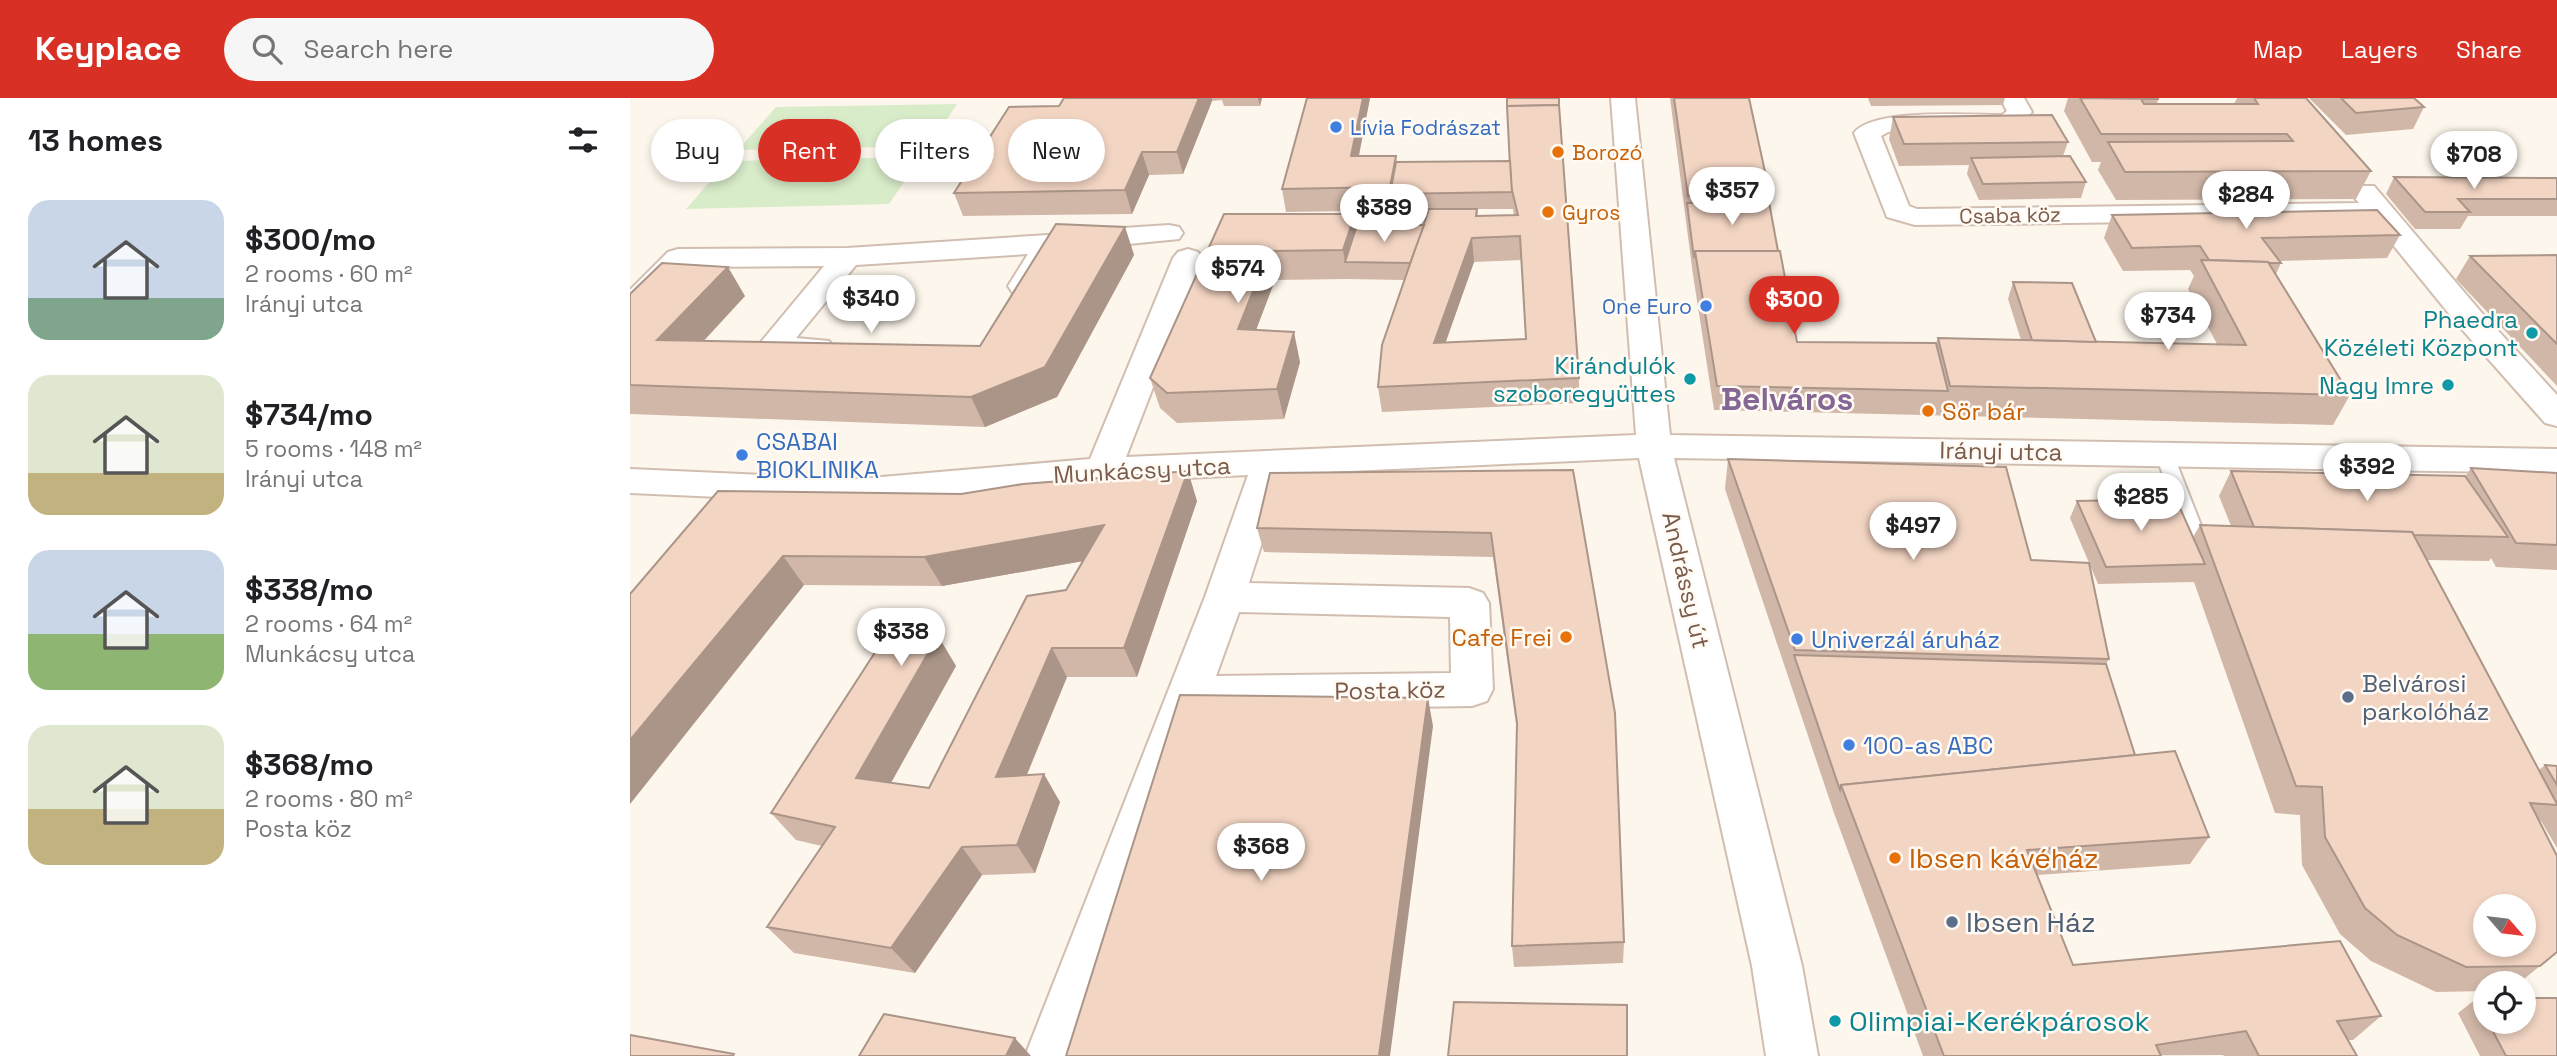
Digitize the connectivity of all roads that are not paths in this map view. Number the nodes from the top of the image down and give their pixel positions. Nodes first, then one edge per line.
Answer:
1 (1623, 98) edge
2 (2012, 98) edge
3 (2347, 173) edge
4 (2382, 211) junction
5 (1048, 244) junction
6 (847, 257) junction
7 (630, 308) edge
8 (1006, 315) edge
9 (852, 349) edge
10 (2557, 415) edge
11 (1654, 446) junction
12 (2164, 454) junction
13 (2557, 461) edge
14 (1270, 463) junction
15 (1103, 470) junction
16 (630, 481) edge
17 (2204, 555) edge
18 (1225, 597) junction
19 (1189, 693) junction
20 (1051, 1056) edge
21 (1792, 1056) edge

1 - 11 street, Andrássy út
2 - 4 street, Csaba köz
3 - 4 street
4 - 10 street
5 - 6 street
5 - 8 street
5 - 15 street
6 - 7 street
6 - 9 street
11 - 12 street, Irányi utca
11 - 14 street, Munkácsy utca
11 - 21 street, Andrássy út
12 - 13 street, Irányi utca
12 - 17 lane
14 - 15 street, Munkácsy utca
14 - 18 street
15 - 16 street, Munkácsy utca
18 - 19 street
18 - 19 street, Posta köz
19 - 20 street

